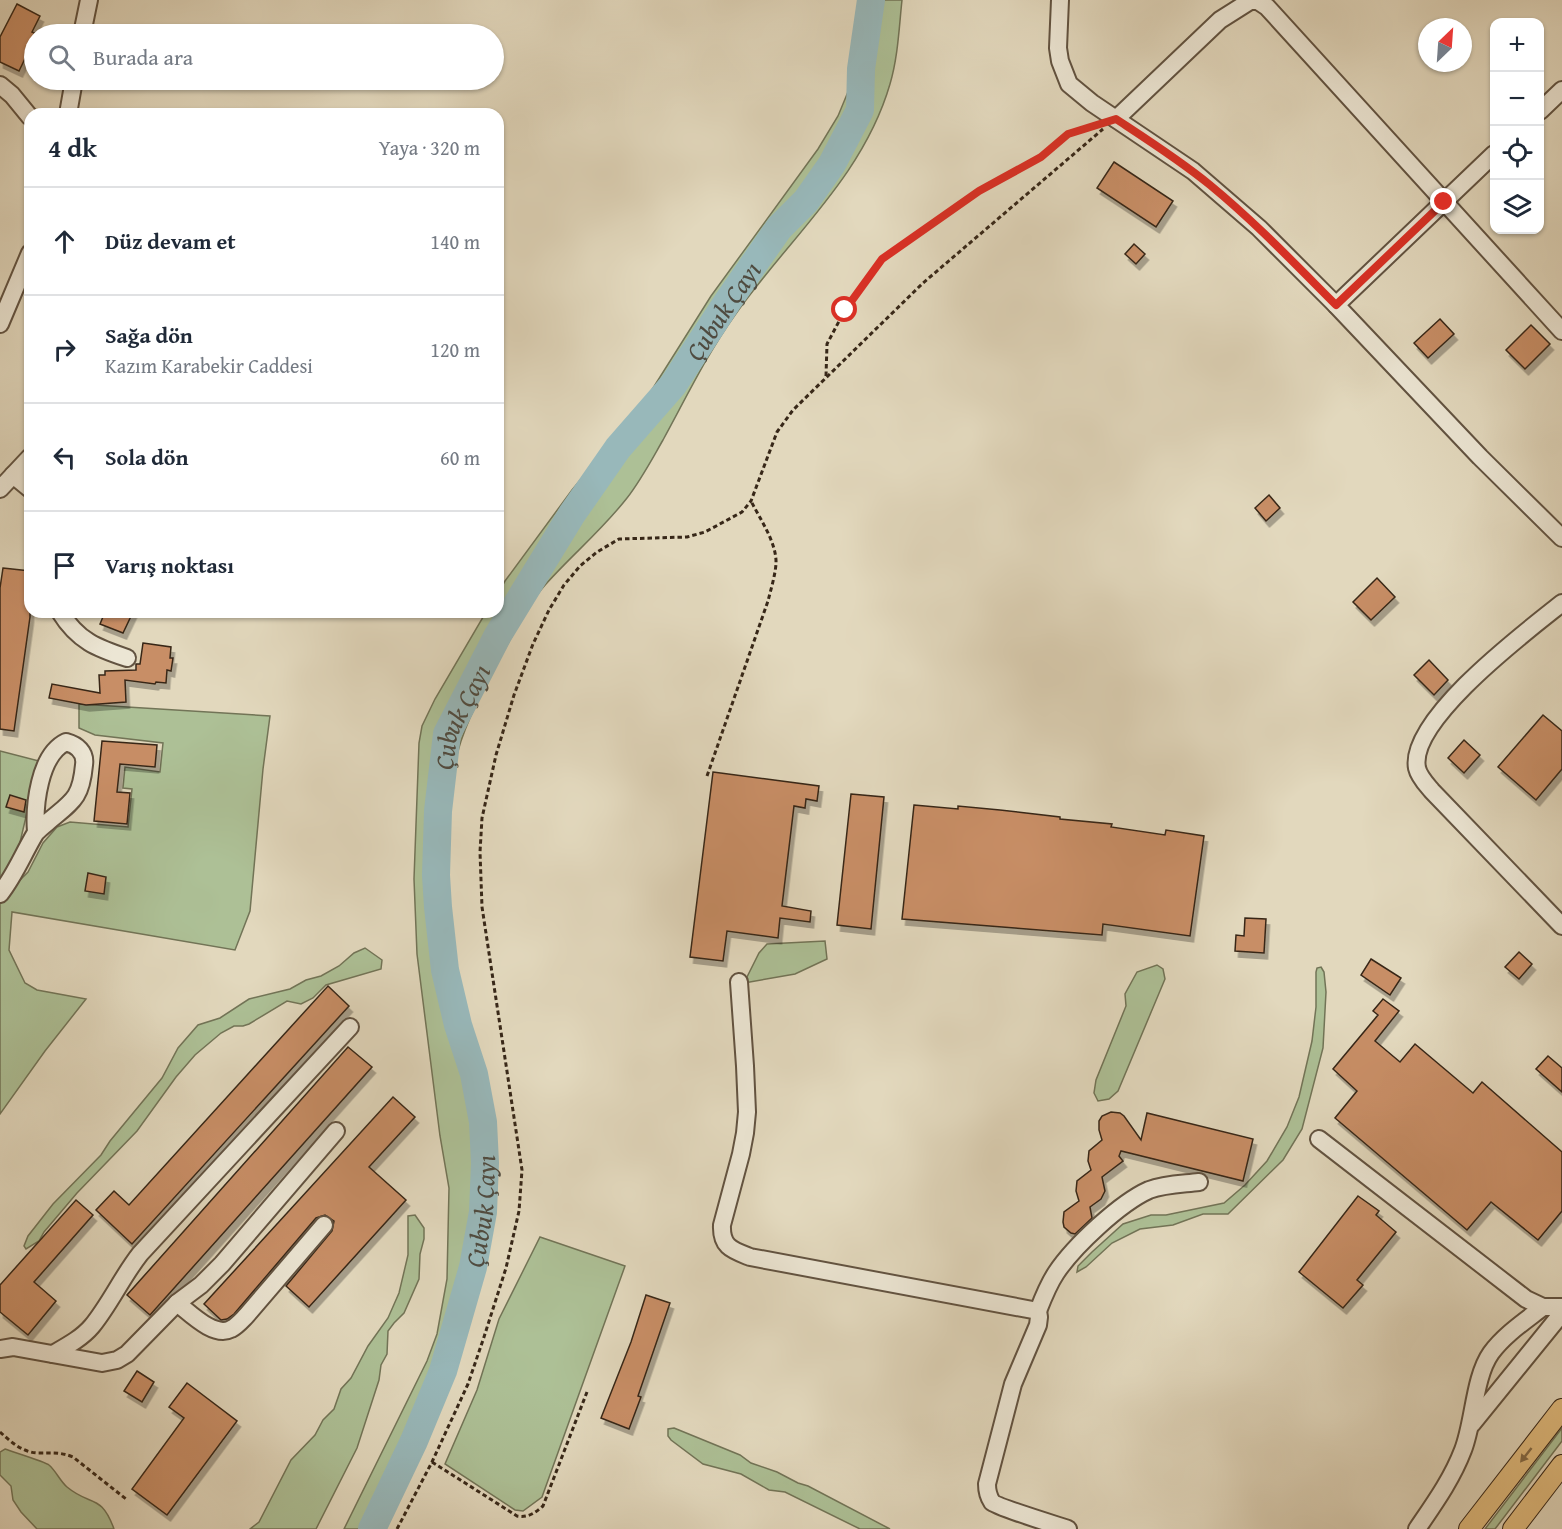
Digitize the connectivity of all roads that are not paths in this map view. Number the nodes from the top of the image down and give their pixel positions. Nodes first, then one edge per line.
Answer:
1 (88, 0) edge
2 (1060, 0) edge
3 (84, 24) edge
4 (0, 85) edge
5 (72, 90) edge
6 (1562, 90) edge
7 (1544, 106) edge
8 (69, 108) edge
9 (24, 110) edge
10 (1116, 119) junction
11 (1490, 158) edge
12 (1444, 202) junction
13 (24, 267) edge
14 (1336, 305) junction
15 (0, 324) edge
16 (1562, 331) edge
17 (24, 463) edge
18 (13, 475) junction
19 (24, 484) edge
20 (0, 489) edge
21 (1562, 538) edge
22 (1562, 603) edge
23 (65, 618) edge
24 (127, 658) dead end
25 (36, 832) junction
26 (0, 894) edge
27 (1562, 926) edge
28 (739, 982) dead end
29 (350, 1027) dead end
30 (336, 1131) dead end
31 (1319, 1139) dead end
32 (1200, 1182) dead end
33 (324, 1225) dead end
34 (177, 1303) junction
35 (1562, 1306) edge
36 (1543, 1307) junction
37 (1038, 1311) junction
38 (1562, 1313) edge
39 (0, 1350) edge
40 (53, 1354) junction
41 (1562, 1409) edge
42 (1469, 1427) junction
43 (1562, 1465) edge
44 (1068, 1529) edge
45 (1417, 1529) edge
46 (1469, 1529) edge
47 (1513, 1529) edge

1 - 3 street
2 - 10 street
4 - 9 street
5 - 8 street
6 - 7 street
10 - 12 street
10 - 14 street
11 - 12 street
12 - 14 street
12 - 16 street
13 - 15 street
14 - 21 street
17 - 18 street
18 - 19 street
18 - 20 street
22 - 27 street
23 - 24 street
25 - 25 street
25 - 26 street
28 - 37 street
29 - 40 street
30 - 34 street
31 - 36 street
32 - 37 street
33 - 34 street
34 - 40 street
35 - 36 street
36 - 42 street
37 - 44 street
38 - 42 street
39 - 40 street
41 -> 46 main road
42 - 45 street
43 - 47 main road

